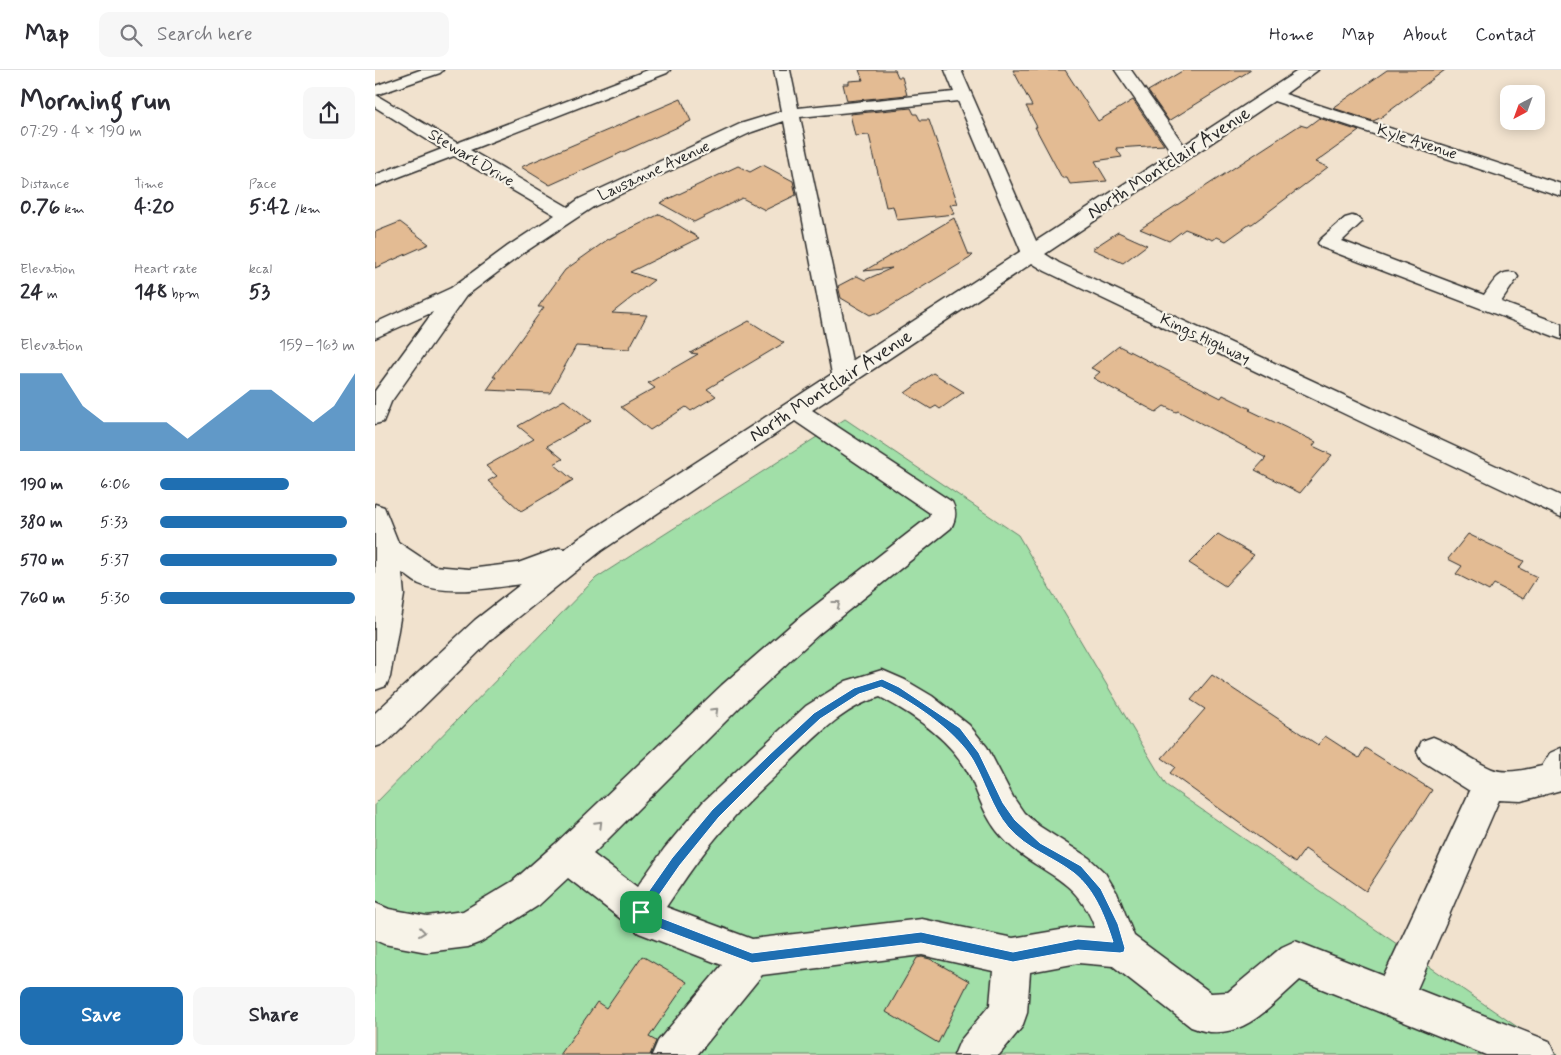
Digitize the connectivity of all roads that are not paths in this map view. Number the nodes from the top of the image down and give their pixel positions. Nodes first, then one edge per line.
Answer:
1 (435, 70) edge
2 (661, 70) edge
3 (782, 70) edge
4 (953, 70) edge
5 (1123, 70) edge
6 (1310, 70) edge
7 (375, 91) edge
8 (1273, 95) junction
9 (964, 96) junction
10 (375, 100) edge
11 (790, 113) junction
12 (455, 150) junction
13 (1181, 154) junction
14 (375, 181) edge
15 (1561, 190) edge
16 (567, 214) junction
17 (1351, 222) dead end
18 (1032, 254) junction
19 (1508, 277) dead end
20 (458, 292) junction
21 (1489, 303) junction
22 (375, 331) edge
23 (1561, 332) edge
24 (844, 378) junction
25 (377, 406) edge
26 (795, 410) junction
27 (1561, 507) edge
28 (375, 514) edge
29 (591, 544) junction
30 (387, 548) junction
31 (375, 677) edge
32 (375, 733) edge
33 (1433, 751) dead end
34 (1561, 763) edge
35 (1489, 785) junction
36 (567, 856) junction
37 (641, 912) junction
38 (375, 921) edge
39 (1120, 948) junction
40 (1013, 957) junction
41 (752, 958) junction
42 (1395, 998) junction
43 (672, 1055) edge
44 (974, 1055) edge
45 (1535, 1055) edge

1 - 7 street
2 - 12 street
3 - 11 street
4 - 9 street
5 - 13 street
6 - 8 street, North Montclair Avenue
8 - 13 street, North Montclair Avenue
8 - 15 street, Kyle Avenue
9 - 11 street, Lausanne Avenue
9 - 18 street
10 - 12 street, Stewart Drive
11 - 16 street, Lausanne Avenue
11 - 24 street
12 - 14 street
12 - 16 street, Stewart Drive
13 - 18 street, North Montclair Avenue
16 - 20 street, Lausanne Avenue
17 - 21 street
18 - 24 street, North Montclair Avenue
18 - 27 street, Kings Highway
19 - 21 street
20 - 22 street, Lausanne Avenue
20 - 25 street
21 - 23 street
24 - 26 street, North Montclair Avenue
26 - 29 street, North Montclair Avenue
36 -> 26 street
28 - 30 street
29 - 30 street
29 - 32 street, North Montclair Avenue
30 - 31 street
33 - 35 street
34 - 35 street
35 - 42 street
36 - 37 street
38 -> 36 street
37 - 39 street
37 - 41 street
39 - 40 street
39 - 42 street
40 - 41 street
40 - 44 street
41 - 43 street
42 - 45 street

